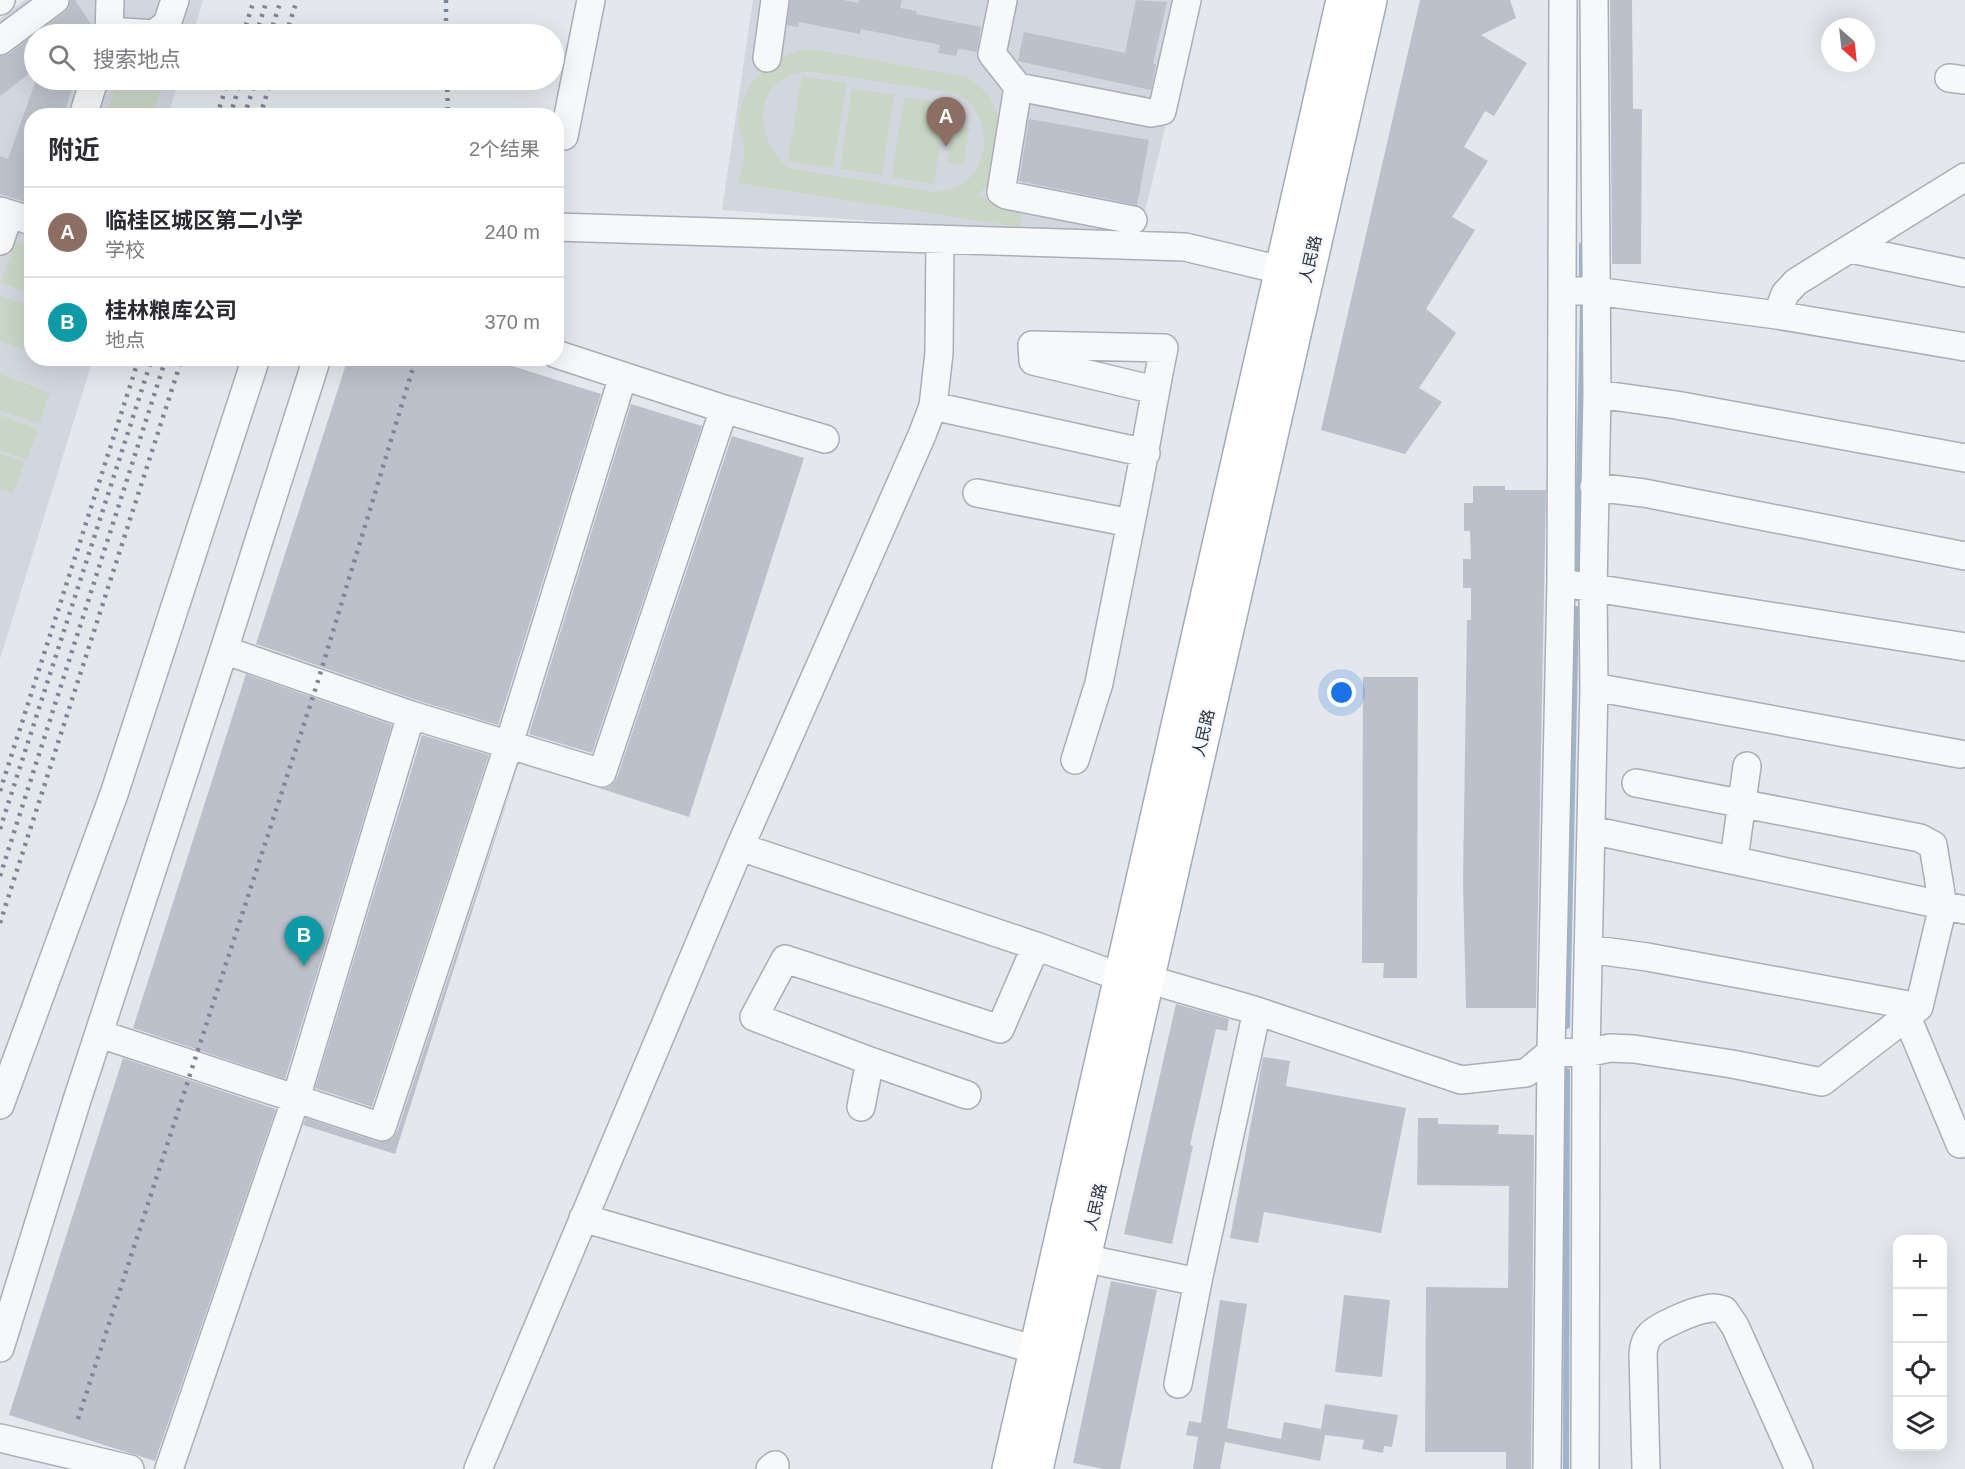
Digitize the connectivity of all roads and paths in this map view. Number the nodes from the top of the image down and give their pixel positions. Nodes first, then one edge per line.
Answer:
1 (55, 0) edge
2 (110, 0) edge
3 (175, 0) edge
4 (591, 0) edge
5 (775, 0) edge
6 (1003, 0) edge
7 (1187, 0) edge
8 (1343, 0) edge
9 (1370, 0) edge
10 (1563, 0) edge
11 (1594, 0) edge
12 (111, 24) edge
13 (167, 24) edge
14 (0, 41) edge
15 (767, 58) dead end
16 (1018, 87) junction
17 (91, 90) edge
18 (85, 108) edge
19 (564, 136) dead end
20 (1965, 177) edge
21 (14, 215) edge
22 (1133, 220) dead end
23 (564, 227) edge
24 (940, 239) junction
25 (0, 241) edge
26 (1851, 249) junction
27 (1281, 270) junction
28 (1965, 273) edge
29 (1561, 291) junction
30 (1595, 291) junction
31 (1777, 315) junction
32 (1965, 347) edge
33 (564, 357) edge
34 (253, 366) edge
35 (314, 366) edge
36 (623, 376) junction
37 (1155, 390) dead end
38 (1596, 393) junction
39 (933, 406) junction
40 (724, 409) junction
41 (825, 439) dead end
42 (1146, 453) junction
43 (1965, 458) edge
44 (1594, 487) junction
45 (977, 493) dead end
46 (1131, 523) junction
47 (1965, 556) edge
48 (1561, 582) junction
49 (1593, 588) junction
50 (1965, 647) edge
51 (224, 650) junction
52 (1594, 687) junction
53 (411, 715) junction
54 (509, 744) junction
55 (1960, 754) dead end
56 (1075, 760) dead end
57 (1747, 766) dead end
58 (1636, 783) dead end
59 (1742, 802) junction
60 (1591, 830) junction
61 (740, 847) junction
62 (1734, 859) junction
63 (1954, 908) edge
64 (1036, 946) junction
65 (1588, 949) junction
66 (1134, 978) junction
67 (1257, 1011) junction
68 (1913, 1012) junction
69 (100, 1034) junction
70 (1551, 1052) junction
71 (1586, 1053) junction
72 (870, 1061) junction
73 (967, 1095) dead end
74 (296, 1098) junction
75 (0, 1105) edge
76 (861, 1107) dead end
77 (1960, 1144) dead end
78 (583, 1218) junction
79 (1083, 1258) junction
80 (1198, 1282) junction
81 (0, 1348) edge
82 (1036, 1350) junction
83 (1178, 1384) dead end
84 (0, 1438) edge
85 (1023, 1466) edge
86 (130, 1469) edge
87 (169, 1469) edge
88 (478, 1469) edge
89 (1547, 1469) edge
90 (1585, 1469) edge
91 (1646, 1469) edge
92 (1799, 1469) edge

1 - 14 street
2 - 12 street
3 - 13 street
4 - 19 street
5 - 15 street
6 - 16 street
7 - 16 street
8 - 27 main road, 人民路
9 - 66 main road, 人民路
10 - 29 street
11 - 30 street
16 - 22 street
17 - 18 street
20 - 26 street
21 - 25 street
23 - 24 street
24 - 27 street
24 - 39 street
26 - 28 street
26 - 31 street
27 - 66 main road, 人民路
29 - 30 street
29 - 48 street
30 - 31 street
30 - 38 street
31 - 32 street
33 - 36 street
34 - 75 street
35 - 51 street
36 - 40 street
36 - 54 street
37 - 42 street
38 - 43 street
38 - 44 street
39 - 42 street
39 - 61 street
40 - 41 street
40 - 54 street
42 - 46 street
44 - 47 street
44 - 49 street
45 - 46 street
46 - 56 street
48 - 49 street
48 - 70 street
49 - 50 street
49 - 52 street
51 - 53 street
51 - 69 street
52 - 55 street
52 - 60 street
53 - 54 street
53 - 74 street
54 - 74 street
57 - 59 street
58 - 59 street
59 - 62 street
59 - 63 street
60 - 62 street
60 - 65 street
61 - 64 street
61 - 78 street
62 - 63 street
63 - 68 street
64 - 66 street
64 - 72 street
65 - 68 street
65 - 71 street
66 - 67 street
66 - 79 main road, 人民路
66 - 82 main road, 人民路
67 - 70 street
67 - 80 street
68 - 71 street
68 - 77 street
69 - 74 street
69 - 81 street
70 - 71 street
70 - 89 street
71 - 90 street
72 - 73 street
72 - 76 street
74 - 87 street
78 - 82 street
78 - 88 street
79 - 80 street
79 - 85 main road, 人民路
80 - 83 street
82 - 85 main road, 人民路
84 - 86 street
91 - 92 street

